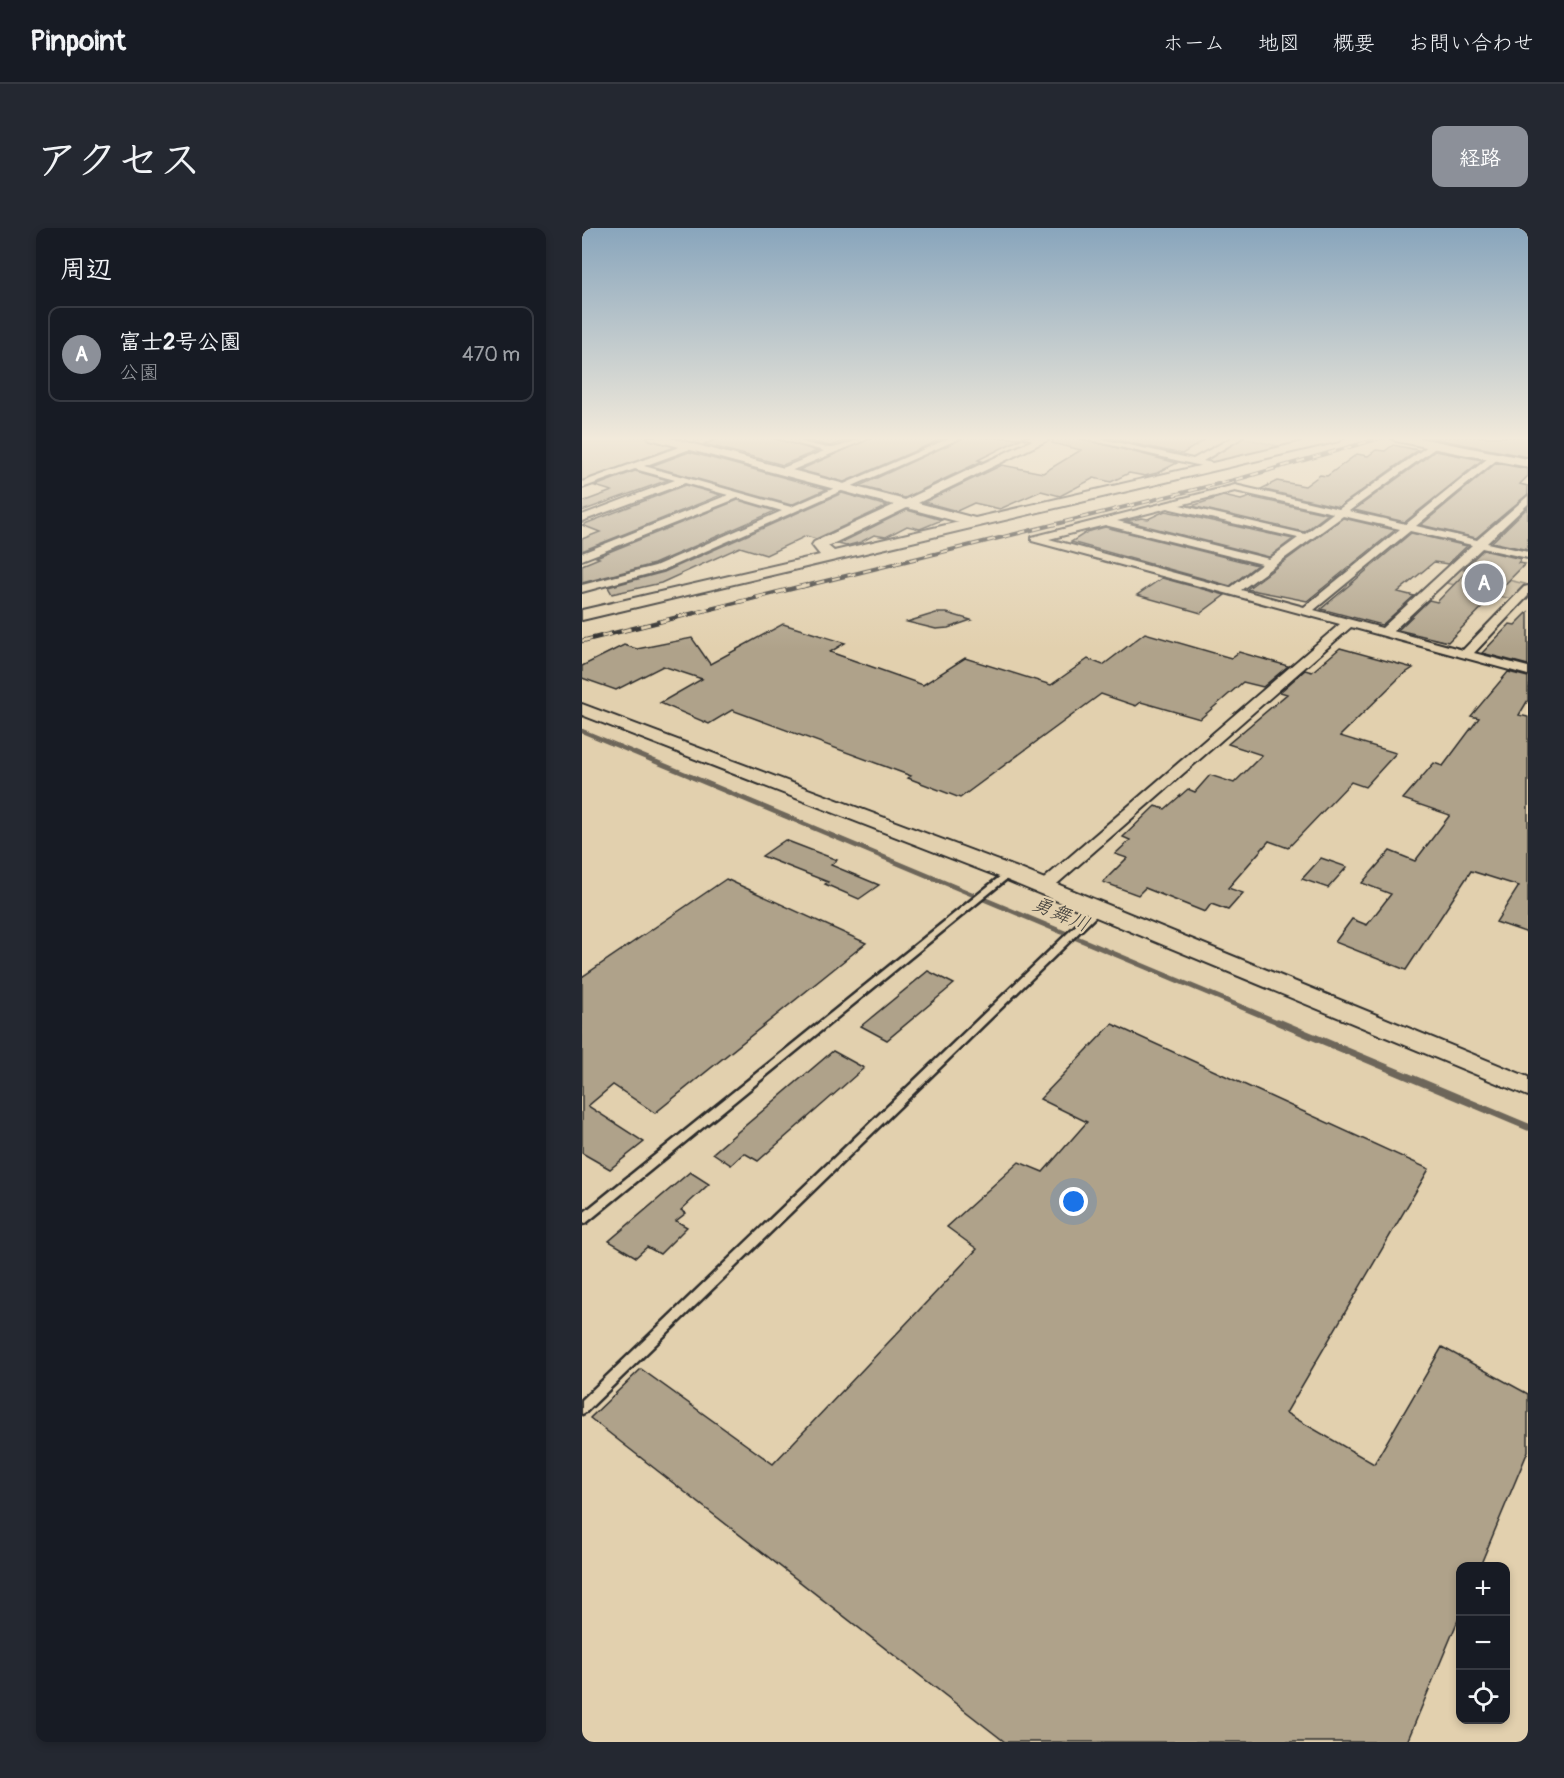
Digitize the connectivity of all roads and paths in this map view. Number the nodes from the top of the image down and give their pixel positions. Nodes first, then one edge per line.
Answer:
1 (610, 508) edge
2 (705, 508) edge
3 (783, 508) edge
4 (796, 508) edge
5 (897, 508) edge
6 (919, 508) edge
7 (1036, 508) edge
8 (1157, 508) edge
9 (1179, 508) edge
10 (1321, 508) edge
11 (1346, 508) edge
12 (1431, 508) edge
13 (1519, 508) edge
14 (791, 510) junction
15 (1340, 512) junction
16 (582, 518) edge
17 (1103, 521) junction
18 (975, 522) junction
19 (1406, 527) junction
20 (1306, 537) junction
21 (1479, 544) junction
22 (1528, 555) edge
23 (830, 556) junction
24 (582, 557) edge
25 (1271, 563) junction
26 (582, 589) edge
27 (1528, 589) edge
28 (1232, 592) junction
29 (1305, 612) junction
30 (582, 615) edge
31 (1349, 623) junction
32 (1383, 633) junction
33 (1466, 654) junction
34 (1528, 671) edge
35 (582, 709) edge
36 (1010, 873) junction
37 (1044, 887) junction
38 (1098, 909) junction
39 (1528, 1087) edge
40 (582, 1220) edge
41 (582, 1408) edge

1 - 16 street
2 - 24 street
3 - 14 street
4 - 14 street
5 - 23 street
6 - 18 street
7 - 18 street
8 - 17 street
9 - 20 street
10 - 15 street
11 - 15 street
12 - 19 street
13 - 21 street
14 - 26 street
15 - 19 street
15 - 20 street
17 - 25 street
17 - 28 street
18 - 23 street
19 - 21 street
19 - 29 street
20 - 25 street
21 - 22 street
21 - 32 street
23 - 30 street
25 - 28 street
27 - 33 street
28 - 29 street
29 - 31 street
31 - 32 street
31 - 37 street
32 - 33 street
33 - 34 street
35 - 36 street
36 - 37 street
36 - 40 lane
37 - 38 street
38 - 39 street
38 - 41 lane

